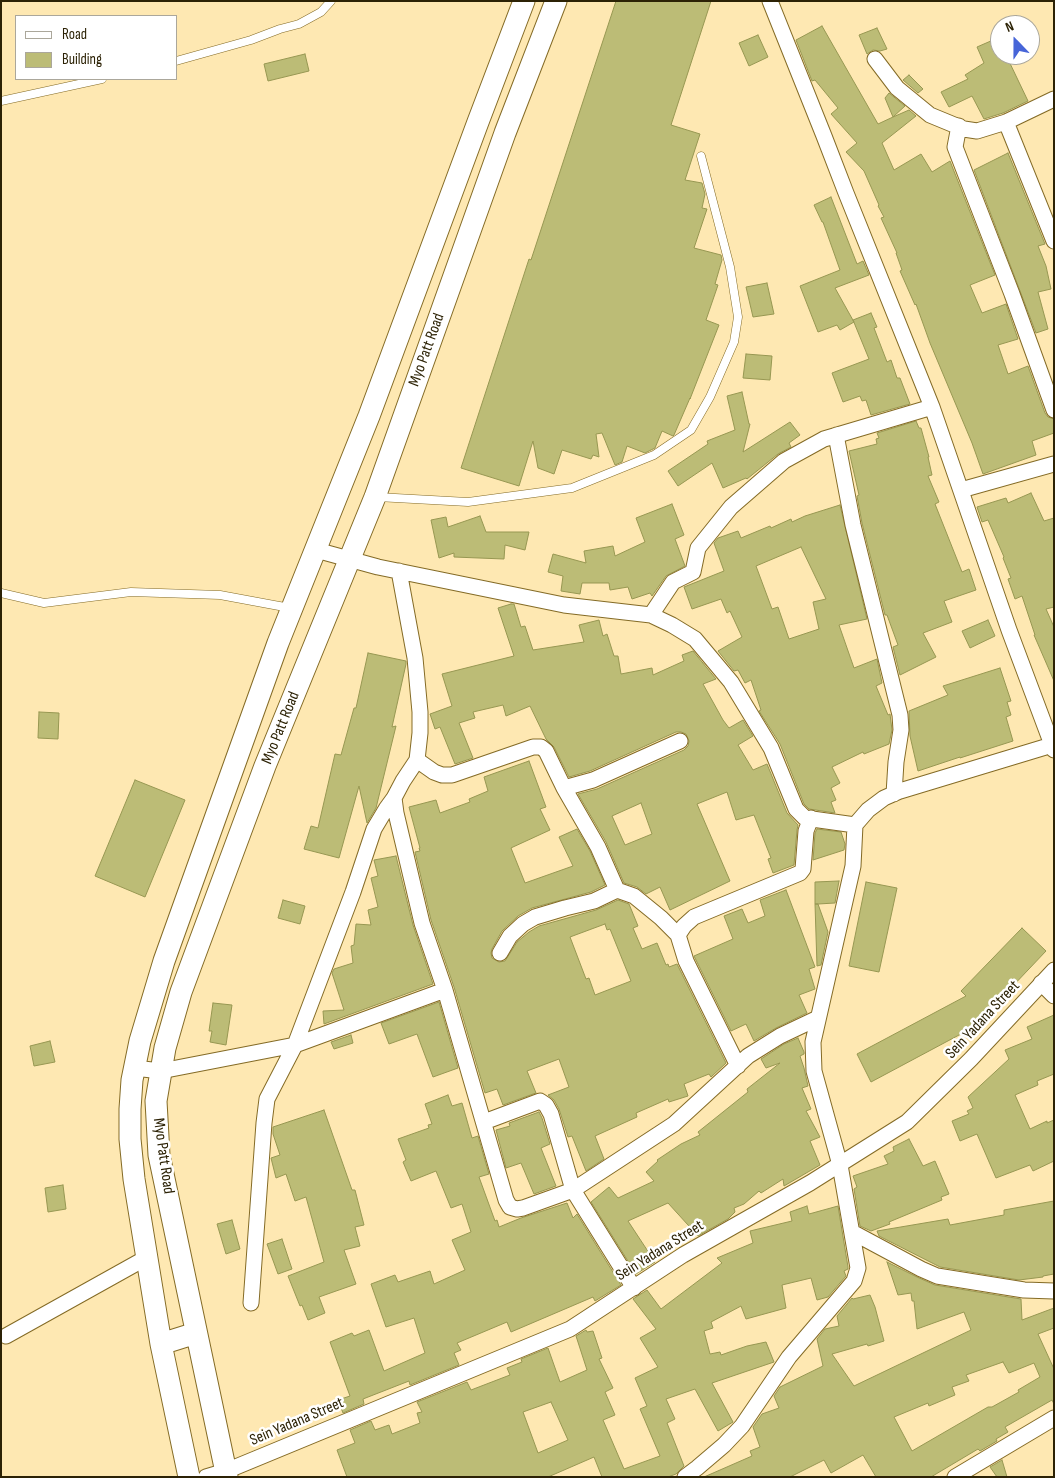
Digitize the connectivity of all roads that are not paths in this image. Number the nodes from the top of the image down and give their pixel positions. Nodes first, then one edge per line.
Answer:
1 (331, 1) edge
2 (524, 1) edge
3 (556, 1) edge
4 (770, 1) edge
5 (875, 59) dead end
6 (178, 60) edge
7 (97, 80) edge
8 (1054, 99) edge
9 (1, 101) edge
10 (478, 122) junction
11 (1006, 122) junction
12 (960, 126) junction
13 (505, 133) junction
14 (701, 156) dead end
15 (1054, 241) edge
16 (932, 406) junction
17 (1054, 410) edge
18 (370, 416) junction
19 (399, 428) junction
20 (836, 435) junction
21 (1054, 464) edge
22 (962, 490) junction
23 (374, 497) junction
24 (316, 550) junction
25 (348, 560) junction
26 (399, 571) junction
27 (1, 593) edge
28 (292, 609) junction
29 (651, 615) junction
30 (680, 741) dead end
31 (1053, 748) edge
32 (417, 760) junction
33 (564, 788) junction
34 (894, 794) junction
35 (394, 798) junction
36 (811, 818) junction
37 (855, 825) junction
38 (617, 890) junction
39 (678, 934) junction
40 (500, 953) dead end
41 (164, 961) junction
42 (190, 969) junction
43 (1054, 970) edge
44 (1041, 984) junction
45 (445, 990) junction
46 (1054, 996) edge
47 (818, 1018) junction
48 (295, 1045) junction
49 (738, 1066) junction
50 (134, 1068) junction
51 (161, 1071) junction
52 (484, 1122) junction
53 (840, 1165) junction
54 (573, 1190) junction
55 (852, 1232) junction
56 (146, 1258) junction
57 (634, 1288) junction
58 (1054, 1291) edge
59 (251, 1303) dead end
60 (196, 1332) junction
61 (6, 1336) dead end
62 (161, 1344) junction
63 (1054, 1418) edge
64 (226, 1474) edge
65 (189, 1477) edge
66 (206, 1477) edge
67 (685, 1477) edge
68 (955, 1477) edge

1 - 6 lane
2 - 10 main road, Myo Patt Road
3 - 13 main road, Myo Patt Road
4 - 16 street
5 - 12 street
7 - 9 lane
8 - 11 street
10 - 13 main road
10 - 18 main road, Myo Patt Road
11 - 12 street
11 - 15 street
12 - 17 street
13 - 19 main road, Myo Patt Road
14 - 23 lane
16 - 20 street
16 - 22 street
18 - 19 main road
18 - 24 main road, Myo Patt Road
19 - 23 main road, Myo Patt Road
20 - 29 street
20 - 34 street
21 - 22 street
22 - 31 street
23 - 25 main road, Myo Patt Road
24 - 25 street
24 - 28 main road, Myo Patt Road
25 - 26 street
25 - 42 main road, Myo Patt Road
26 - 29 street
26 - 32 street
27 - 28 lane
28 - 41 main road, Myo Patt Road
29 - 36 street
30 - 33 street
31 - 34 street
32 - 33 street
32 - 35 street
33 - 38 street
34 - 37 street
35 - 45 street
35 - 48 street
36 - 37 street
36 - 39 street
37 - 47 street
38 - 39 street
38 - 40 street
39 - 49 street
41 - 42 main road
41 - 50 main road, Myo Patt Road
42 - 51 main road, Myo Patt Road
43 - 44 street, Sein Yadana Street
44 - 46 street
44 - 53 street, Sein Yadana Street
45 - 48 street
45 - 52 street
47 - 49 street
47 - 53 street
48 - 51 street
48 - 59 street
49 - 54 street
50 - 51 street
50 - 56 main road, Myo Patt Road
51 - 60 main road, Myo Patt Road
52 - 54 street
52 - 54 street
53 - 55 street
53 - 57 street, Sein Yadana Street
54 - 57 street
55 - 58 street
55 - 67 street
56 - 61 street
56 - 62 main road, Myo Patt Road
57 - 64 street, Sein Yadana Street
60 - 62 main road
60 - 64 main road, Myo Patt Road
62 - 65 main road, Myo Patt Road
63 - 68 street
64 - 66 street, Sein Yadana Street

